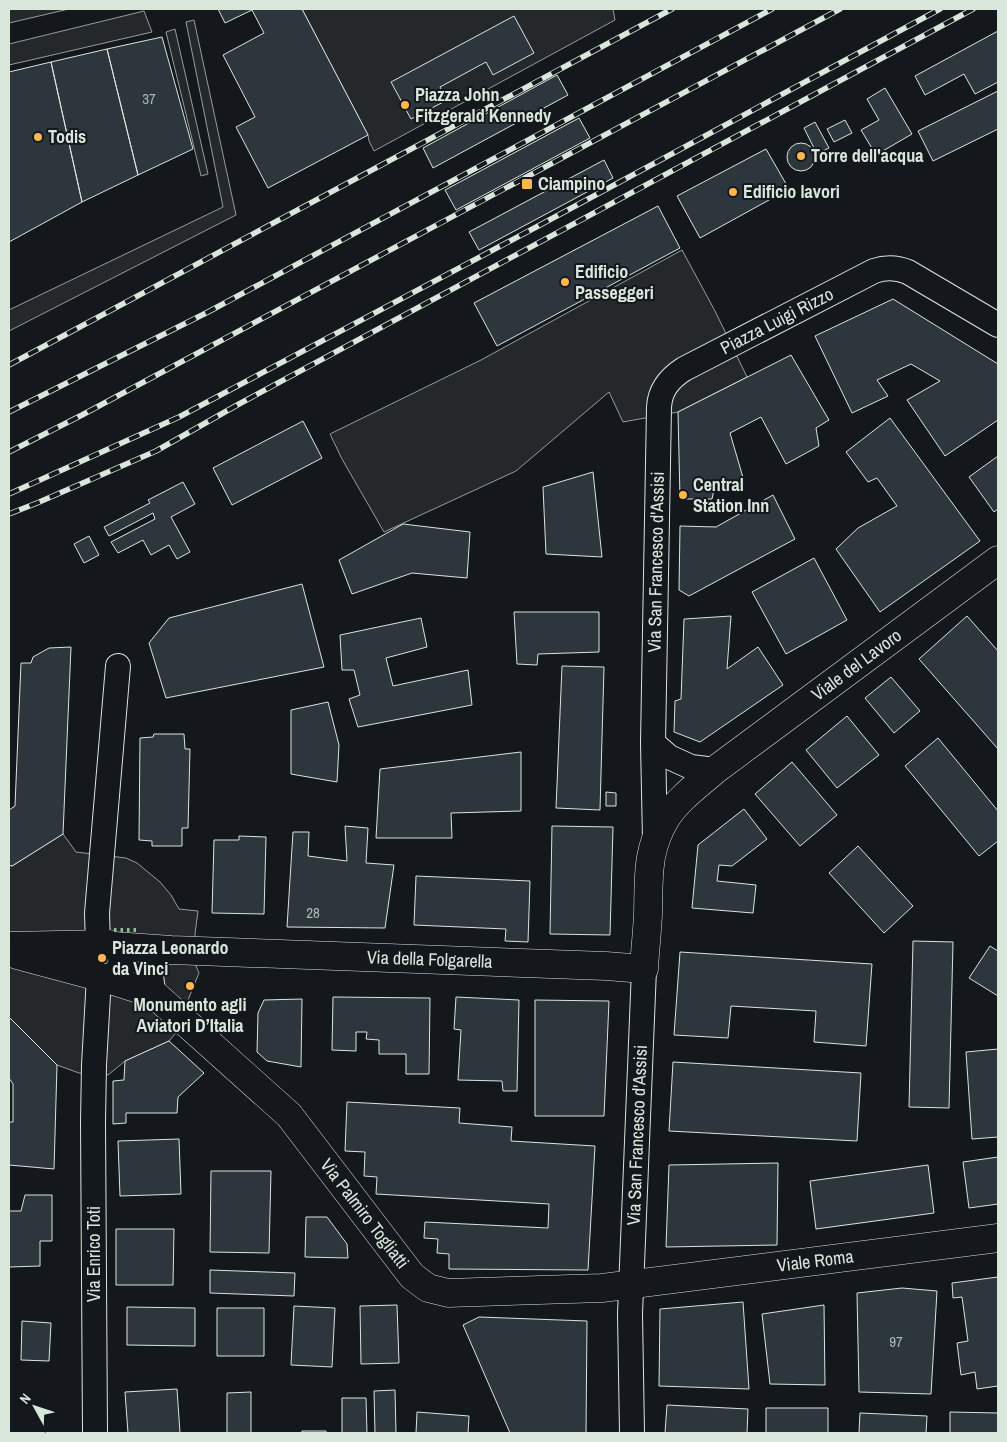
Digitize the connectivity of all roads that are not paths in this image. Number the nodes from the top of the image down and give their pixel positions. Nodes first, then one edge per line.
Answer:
1 (998, 325) edge
2 (667, 383) joint
3 (998, 560) edge
4 (118, 666) dead end
5 (652, 743) junction
6 (716, 770) junction
7 (655, 840) junction
8 (9, 946) edge
9 (106, 946) junction
10 (165, 950) junction
11 (9, 953) edge
12 (644, 969) junction
13 (102, 977) junction
14 (154, 994) junction
15 (998, 1238) edge
16 (632, 1285) junction
17 (95, 1433) edge
18 (632, 1433) edge

1 - 2 street, Piazza Luigi Rizzo
2 - 5 street, Via San Francesco d'Assisi
3 - 6 street, Viale del Lavoro
4 - 9 street
5 - 6 street
5 - 7 street, Via San Francesco d'Assisi
6 - 7 street, Via San Francesco d'Assisi
7 - 12 street, Via San Francesco d'Assisi
8 - 9 street
9 - 10 street
9 - 13 street
10 - 12 street, Via della Folgarella
10 - 14 street
11 - 13 street
12 - 16 street, Via San Francesco d'Assisi
13 - 14 street
13 - 17 street, Via Enrico Toti
14 - 16 street, Via Palmiro Togliatti
15 - 16 street, Viale Roma
16 - 18 street, Via San Francesco d'Assisi

